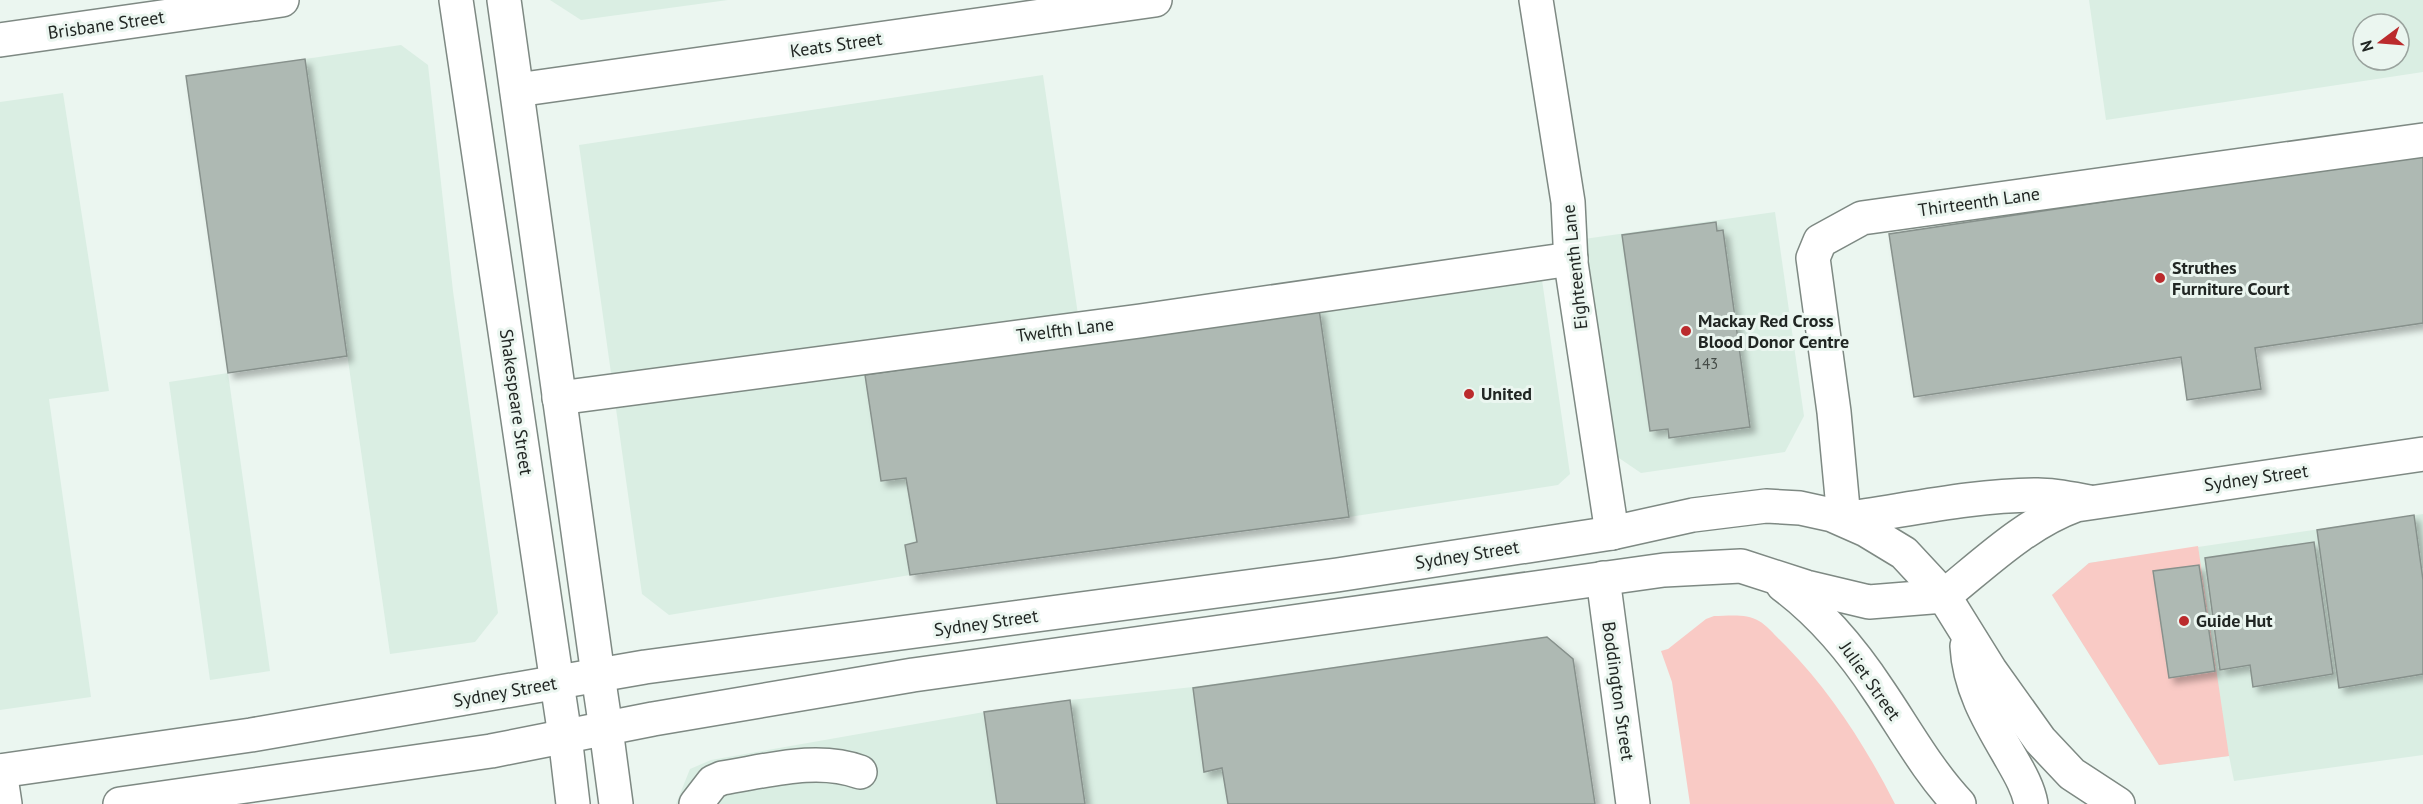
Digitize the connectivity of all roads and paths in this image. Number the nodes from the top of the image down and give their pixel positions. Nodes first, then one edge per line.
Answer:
1 (282, 0) edge
2 (456, 0) edge
3 (504, 0) edge
4 (1155, 0) edge
5 (1536, 0) edge
6 (0, 40) edge
7 (517, 90) junction
8 (2423, 140) edge
9 (1571, 259) junction
10 (559, 398) junction
11 (2423, 454) edge
12 (2089, 502) junction
13 (1844, 519) junction
14 (1612, 533) junction
15 (1763, 573) junction
16 (1603, 578) junction
17 (1944, 596) junction
18 (1966, 632) junction
19 (598, 675) junction
20 (557, 682) junction
21 (606, 729) junction
22 (565, 736) junction
23 (1926, 764) junction
24 (0, 771) edge
25 (860, 772) dead end
26 (5, 804) edge
27 (120, 804) edge
28 (573, 804) edge
29 (616, 804) edge
30 (696, 804) edge
31 (1633, 804) edge
32 (1936, 804) edge
33 (1959, 804) edge
34 (2031, 804) edge
35 (2118, 804) edge

1 - 6 main road, Brisbane Street
2 - 20 main road, Shakespeare Street
3 - 7 main road
4 - 7 main road, Keats Street
5 - 9 main road, Eighteenth Lane
7 - 10 main road
8 - 13 main road, Thirteenth Lane
9 - 10 main road, Twelfth Lane
9 - 14 main road, Eighteenth Lane
10 - 19 main road
11 - 12 main road, Sydney Street
12 - 13 main road
12 - 17 main road
13 - 14 main road, Sydney Street
13 - 17 main road, Sydney Street
14 - 16 main road, Eighteenth Lane
14 - 19 main road, Sydney Street
15 - 16 main road
15 - 17 main road
15 - 23 main road, Juliet Street
16 - 21 main road
16 - 31 main road, Boddington Street
17 - 18 main road
18 - 34 main road
18 - 35 main road
19 - 20 main road, Sydney Street
19 - 21 main road
20 - 22 main road, Shakespeare Street
20 - 24 main road, Sydney Street
21 - 22 main road
21 - 29 main road
22 - 27 main road
22 - 28 main road, Shakespeare Street
23 - 32 main road
23 - 33 main road, Juliet Street
24 - 26 main road
25 - 30 main road

